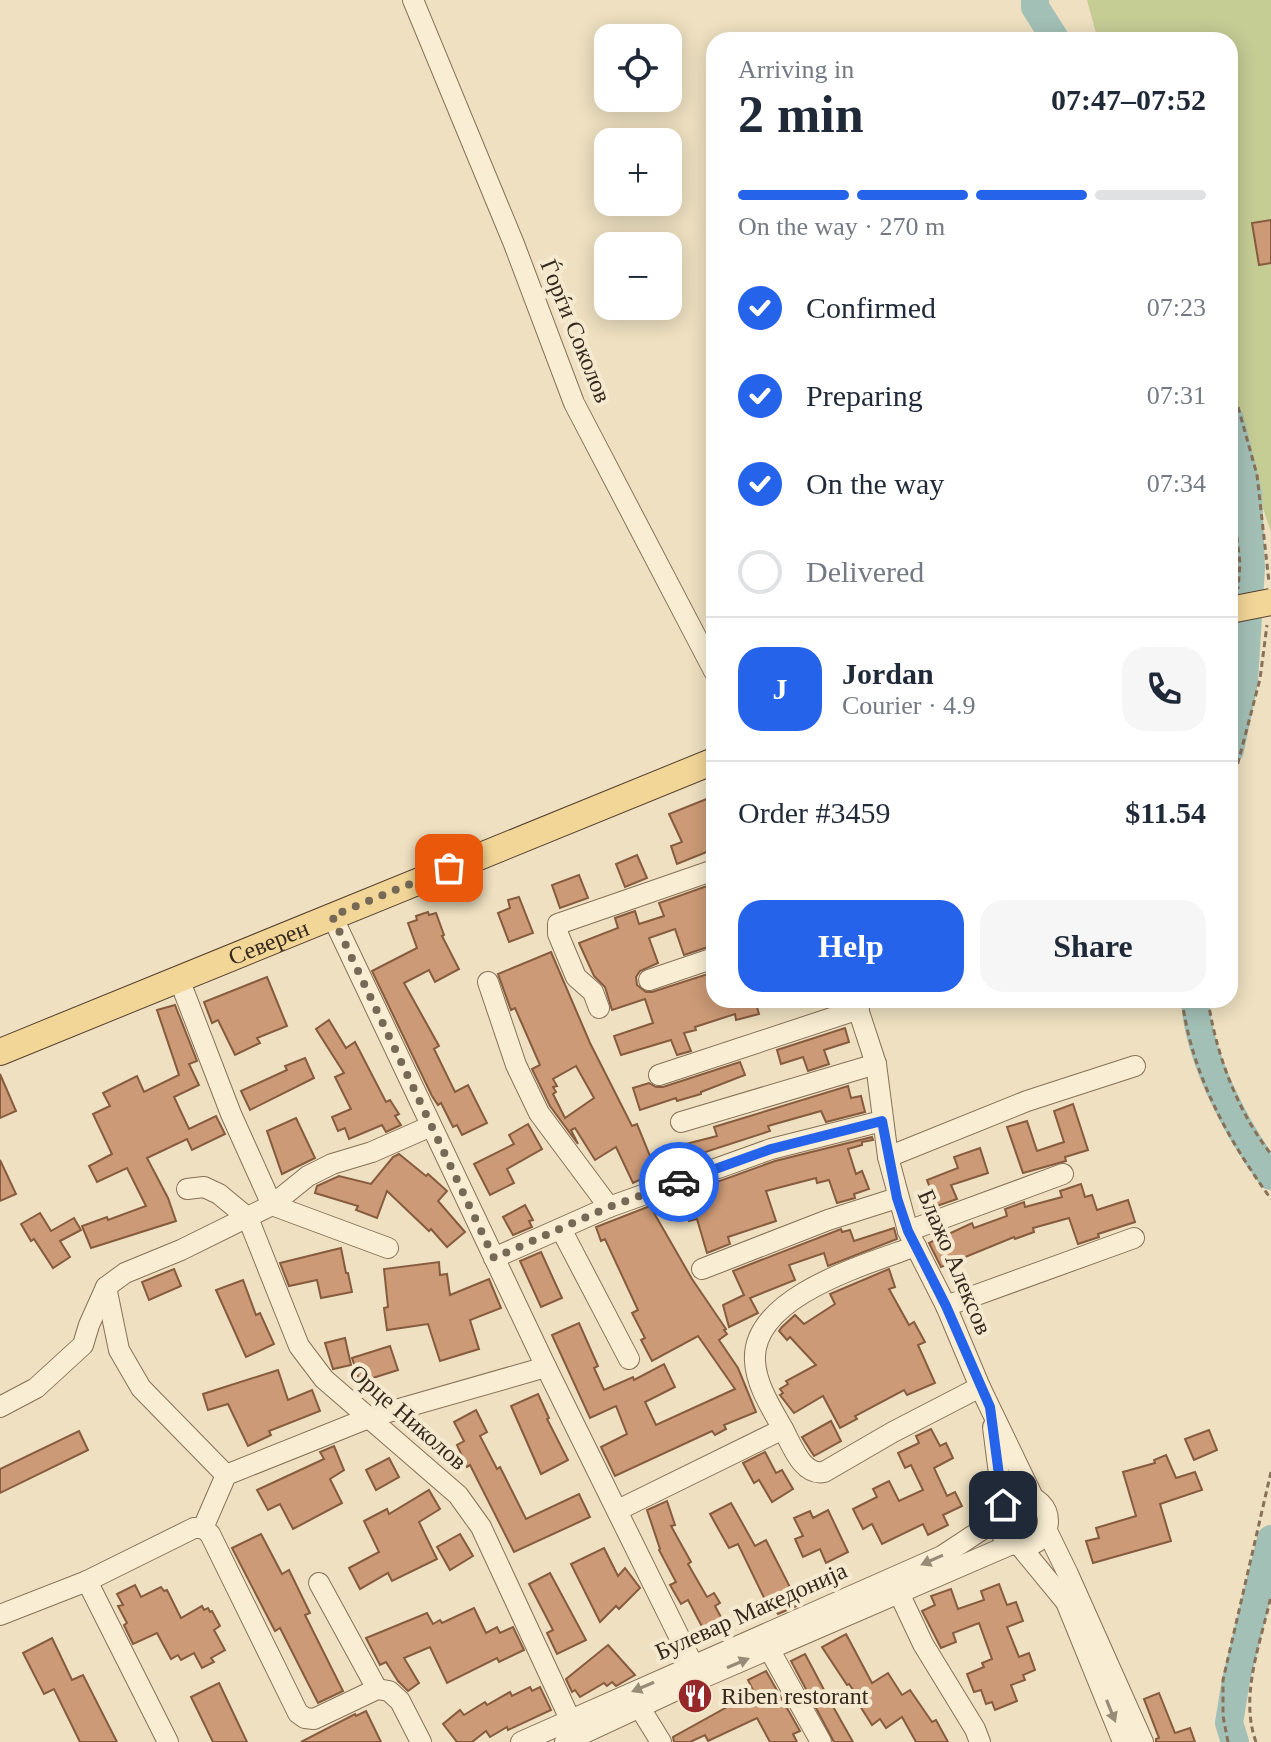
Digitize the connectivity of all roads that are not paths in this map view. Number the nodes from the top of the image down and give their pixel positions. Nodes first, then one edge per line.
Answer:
1 (413, 0) edge
2 (1271, 602) edge
3 (1238, 606) edge
4 (706, 656) edge
5 (706, 764) edge
6 (706, 873) edge
7 (332, 916) junction
8 (706, 961) edge
9 (179, 979) junction
10 (649, 980) dead end
11 (488, 982) dead end
12 (599, 1008) dead end
13 (849, 1008) edge
14 (858, 1008) edge
15 (0, 1052) edge
16 (876, 1064) junction
17 (1135, 1066) dead end
18 (659, 1075) dead end
19 (882, 1121) junction
20 (681, 1122) dead end
21 (431, 1126) junction
22 (888, 1157) junction
23 (1063, 1174) dead end
24 (187, 1189) dead end
25 (897, 1198) junction
26 (272, 1205) junction
27 (609, 1207) junction
28 (248, 1218) junction
29 (561, 1229) junction
30 (912, 1238) junction
31 (1134, 1238) dead end
32 (388, 1248) dead end
33 (494, 1258) junction
34 (702, 1269) dead end
35 (106, 1287) junction
36 (946, 1306) junction
37 (89, 1325) junction
38 (119, 1350) junction
39 (629, 1359) dead end
40 (546, 1367) junction
41 (980, 1387) junction
42 (0, 1407) edge
43 (990, 1407) junction
44 (371, 1417) junction
45 (783, 1429) junction
46 (226, 1475) junction
47 (1033, 1497) junction
48 (618, 1510) junction
49 (1001, 1512) junction
50 (203, 1528) junction
51 (1047, 1531) junction
52 (1016, 1545) junction
53 (87, 1581) junction
54 (319, 1583) dead end
55 (899, 1593) junction
56 (0, 1615) edge
57 (769, 1649) junction
58 (697, 1672) junction
59 (377, 1689) junction
60 (640, 1708) junction
61 (570, 1719) junction
62 (168, 1742) edge
63 (421, 1742) edge
64 (521, 1742) edge
65 (565, 1742) edge
66 (661, 1742) edge
67 (821, 1742) edge
68 (980, 1742) edge
69 (1123, 1742) edge
70 (1143, 1742) edge

1 - 4 street, Ѓорѓи Соколов
2 - 3 main road, bridge
5 - 7 main road, Северен
6 - 12 street
7 - 9 main road, Северен
7 - 21 street
8 - 10 street
9 - 15 main road, Северен
9 - 26 street
11 - 27 street
13 - 18 street
14 - 16 street, Блажо Алексов
16 - 19 street, Блажо Алексов
16 - 20 street
17 - 22 street
19 - 22 street, Блажо Алексов
19 - 27 street
21 - 26 street
21 - 33 street
22 - 25 street, Блажо Алексов
23 - 30 street
24 - 28 street
25 - 30 street, Блажо Алексов
25 - 34 street
26 - 28 street
26 - 32 street
27 - 29 street
28 - 35 street
28 - 44 street, Орце Николов
29 - 33 street
29 - 39 street
30 - 36 street, Блажо Алексов
30 - 45 street
31 - 36 street
33 - 40 street
35 - 37 street
35 - 38 street
36 - 41 street, Блажо Алексов
37 - 38 street
37 - 42 street
38 - 46 street
40 - 44 street
40 - 48 street
41 - 43 street, Блажо Алексов
41 - 45 street
43 - 47 street, Блажо Алексов
43 - 49 street, Блажо Алексов
44 - 46 street
44 - 61 street, Орце Николов
45 - 48 street
46 - 50 street
47 - 49 street
47 - 51 street
48 - 58 street
49 - 52 street
49 -> 58 street, Булевар Македонија
50 - 53 street
50 - 59 street
51 - 52 street
51 - 70 street
52 - 55 street, Булевар Македонија
52 -> 69 street
53 - 56 street
53 - 62 street
54 - 59 street
55 - 57 street, Булевар Македонија
55 - 68 street
58 -> 57 street, Булевар Македонија
57 - 67 street
58 - 60 street, Булевар Македонија
58 -> 61 street, Булевар Македонија
59 - 63 street
60 - 65 street, Булевар Македонија
60 - 66 street
61 - 64 street, Булевар Македонија

